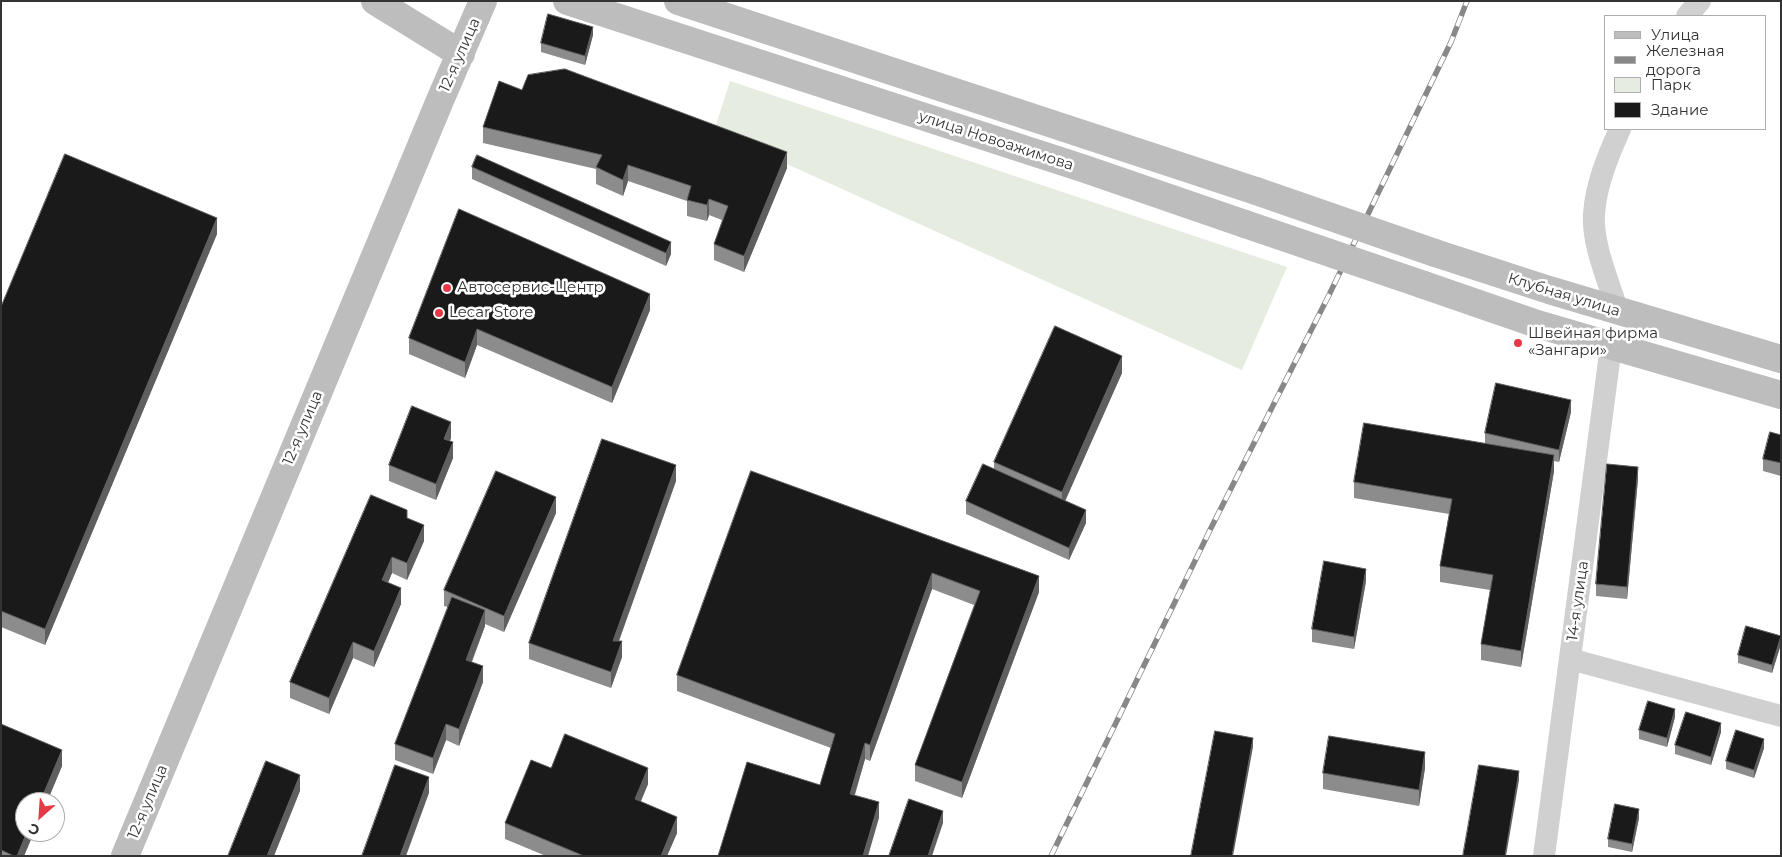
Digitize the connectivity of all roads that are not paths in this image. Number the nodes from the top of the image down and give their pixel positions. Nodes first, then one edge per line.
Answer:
1 (375, 1) edge
2 (483, 1) edge
3 (567, 1) edge
4 (678, 1) edge
5 (1700, 1) edge
6 (1688, 15) edge
7 (461, 54) junction
8 (1620, 130) edge
9 (1618, 312) junction
10 (1611, 346) junction
11 (1781, 359) edge
12 (1781, 395) edge
13 (1570, 658) junction
14 (1781, 716) edge
15 (126, 856) edge
16 (1544, 856) edge

1 - 7 main road
2 - 7 main road, 12-я улица
3 - 10 main road, улица Новоажимова, bridge
4 - 9 main road, Клубная улица, bridge
5 - 6 street
7 - 15 main road, 12-я улица
8 - 9 street
9 - 10 main road
9 - 11 main road, Клубная улица
10 - 12 main road
10 - 13 street, 14-я улица
13 - 14 street
13 - 16 street, 14-я улица

